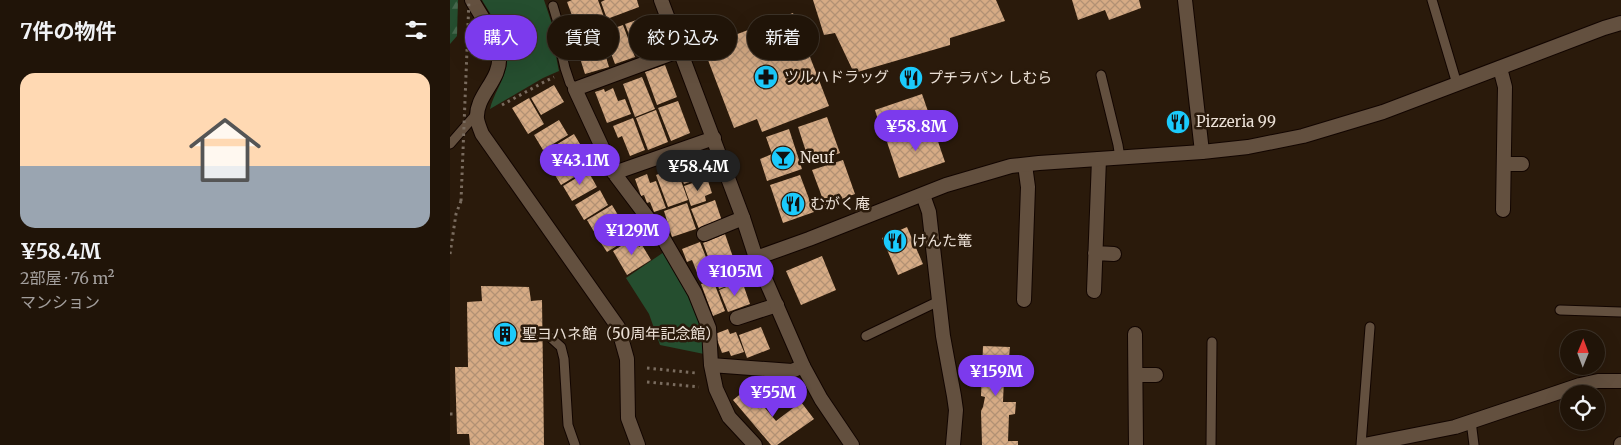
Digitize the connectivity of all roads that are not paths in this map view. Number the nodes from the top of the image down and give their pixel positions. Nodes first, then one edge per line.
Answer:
1 (470, 0) edge
2 (661, 0) edge
3 (1185, 0) edge
4 (1432, 0) edge
5 (553, 6) dead end
6 (667, 15) edge
7 (1621, 23) edge
8 (654, 60) edge
9 (685, 60) edge
10 (1500, 68) junction
11 (1100, 76) dead end
12 (1457, 84) junction
13 (575, 89) junction
14 (478, 112) junction
15 (714, 138) junction
16 (450, 144) edge
17 (1202, 152) junction
18 (1120, 158) junction
19 (1098, 159) junction
20 (1504, 164) junction
21 (1522, 164) dead end
22 (1025, 165) junction
23 (614, 173) junction
24 (923, 195) junction
25 (1503, 210) dead end
26 (743, 218) junction
27 (704, 234) dead end
28 (1095, 253) junction
29 (1114, 254) dead end
30 (756, 258) junction
31 (1094, 291) dead end
32 (1024, 300) dead end
33 (939, 302) junction
34 (777, 305) junction
35 (1560, 310) dead end
36 (1621, 312) edge
37 (737, 318) dead end
38 (1370, 328) dead end
39 (1135, 334) dead end
40 (866, 336) dead end
41 (550, 337) dead end
42 (1212, 342) dead end
43 (803, 366) junction
44 (1136, 375) junction
45 (1156, 375) dead end
46 (713, 376) junction
47 (1621, 381) edge
48 (1471, 421) junction
49 (1410, 441) edge
50 (575, 445) edge
51 (638, 445) edge
52 (755, 445) edge
53 (852, 445) edge
54 (954, 445) edge
55 (1136, 445) edge
56 (1210, 445) edge
57 (1363, 445) edge
58 (1474, 445) edge

1 - 14 street
2 - 6 street
3 - 17 street
4 - 12 lane
5 - 13 lane
7 - 10 street
8 - 13 street
9 - 15 street
10 - 12 street
10 - 20 street
11 - 18 lane
12 - 17 street
13 - 23 street
14 - 16 lane
14 - 51 street
15 - 23 street
15 - 26 street
17 - 18 street
18 - 19 street
19 - 22 street
19 - 28 street
20 - 21 street
20 - 25 street
22 - 24 street
22 - 32 street
23 - 46 street
24 - 30 street
24 - 33 street
26 - 27 street
26 - 30 street
28 - 29 street
28 - 31 street
30 - 34 street
33 - 40 lane
33 - 54 street
34 - 37 street
34 - 43 street
35 - 36 lane
38 - 57 lane
39 - 44 street
41 - 50 lane
42 - 56 lane
43 - 46 street
43 - 53 street
44 - 45 street
44 - 55 street
46 - 52 street
47 - 48 street
48 - 49 street
48 - 58 lane
49 - 57 street

